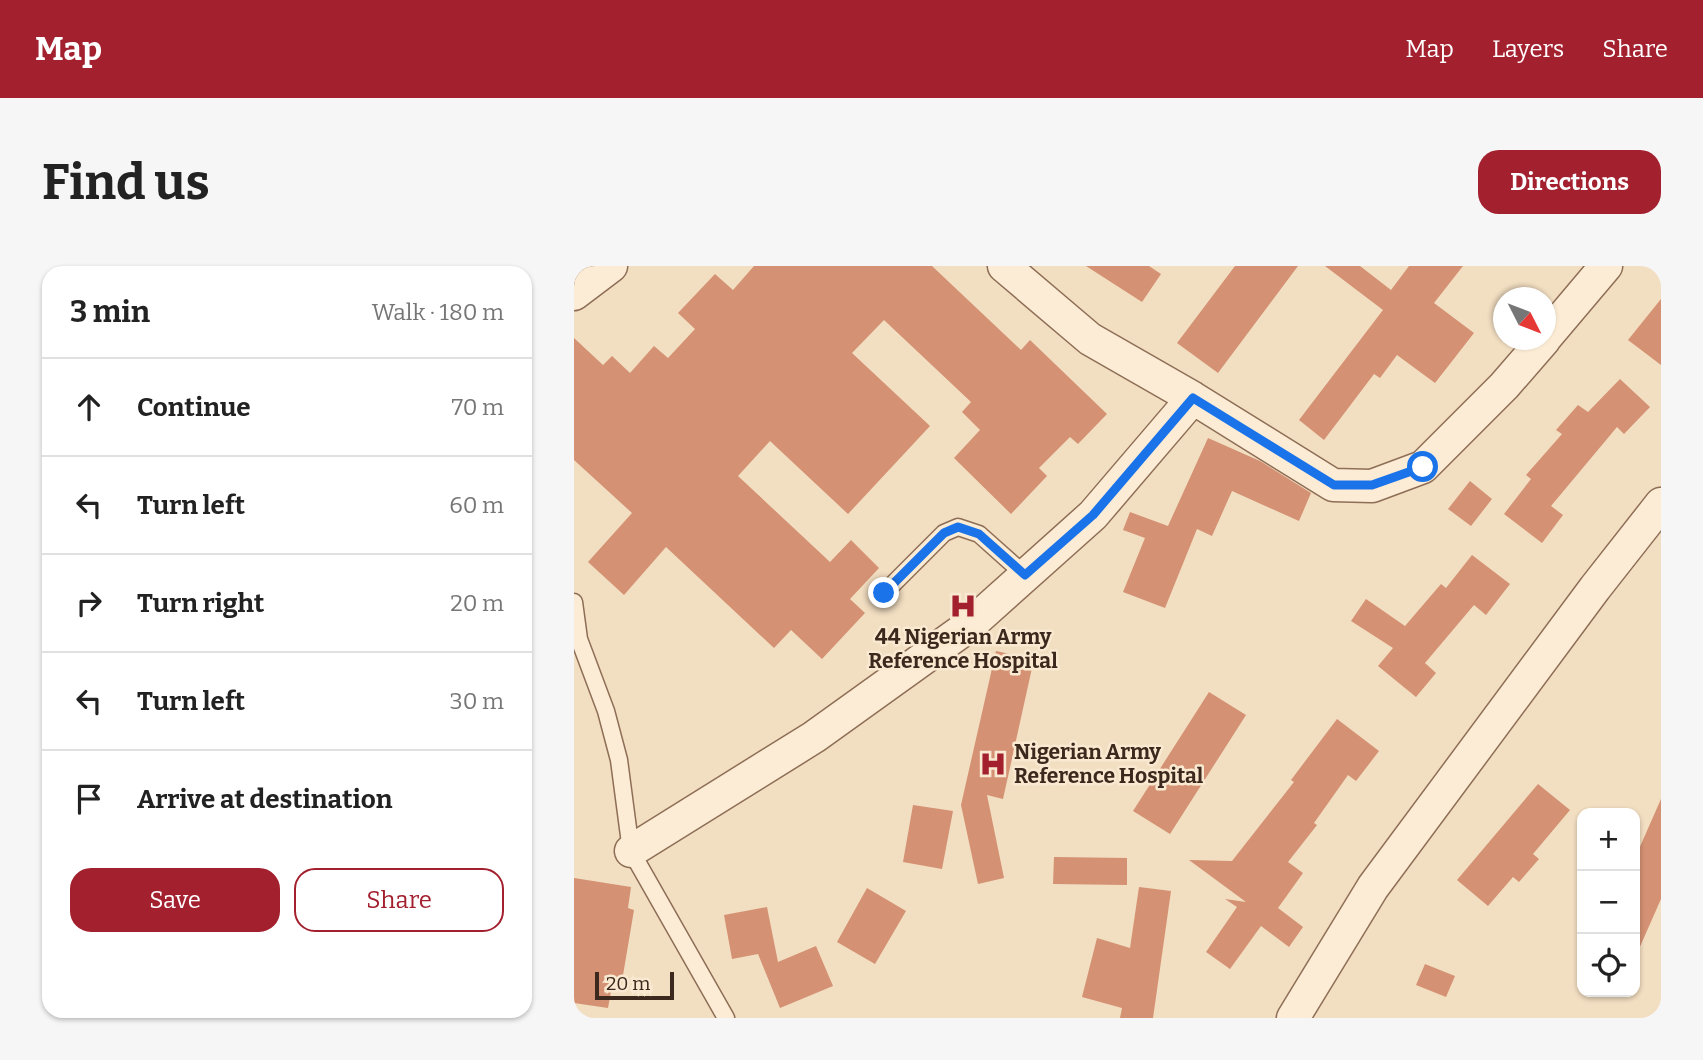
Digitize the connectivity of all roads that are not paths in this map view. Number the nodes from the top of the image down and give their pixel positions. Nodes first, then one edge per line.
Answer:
1 (611, 266) edge
2 (1003, 266) edge
3 (1606, 266) edge
4 (574, 294) edge
5 (1556, 324) edge
6 (1534, 350) edge
7 (1193, 398) junction
8 (1661, 504) edge
9 (1025, 575) junction
10 (884, 593) dead end
11 (574, 602) edge
12 (631, 851) junction
13 (726, 1018) edge
14 (1293, 1018) edge

1 - 4 street
2 - 7 street
3 - 5 street
6 - 7 street
7 - 9 street
8 - 14 street
9 - 10 lane
9 - 12 street
11 - 12 lane
12 - 13 lane

